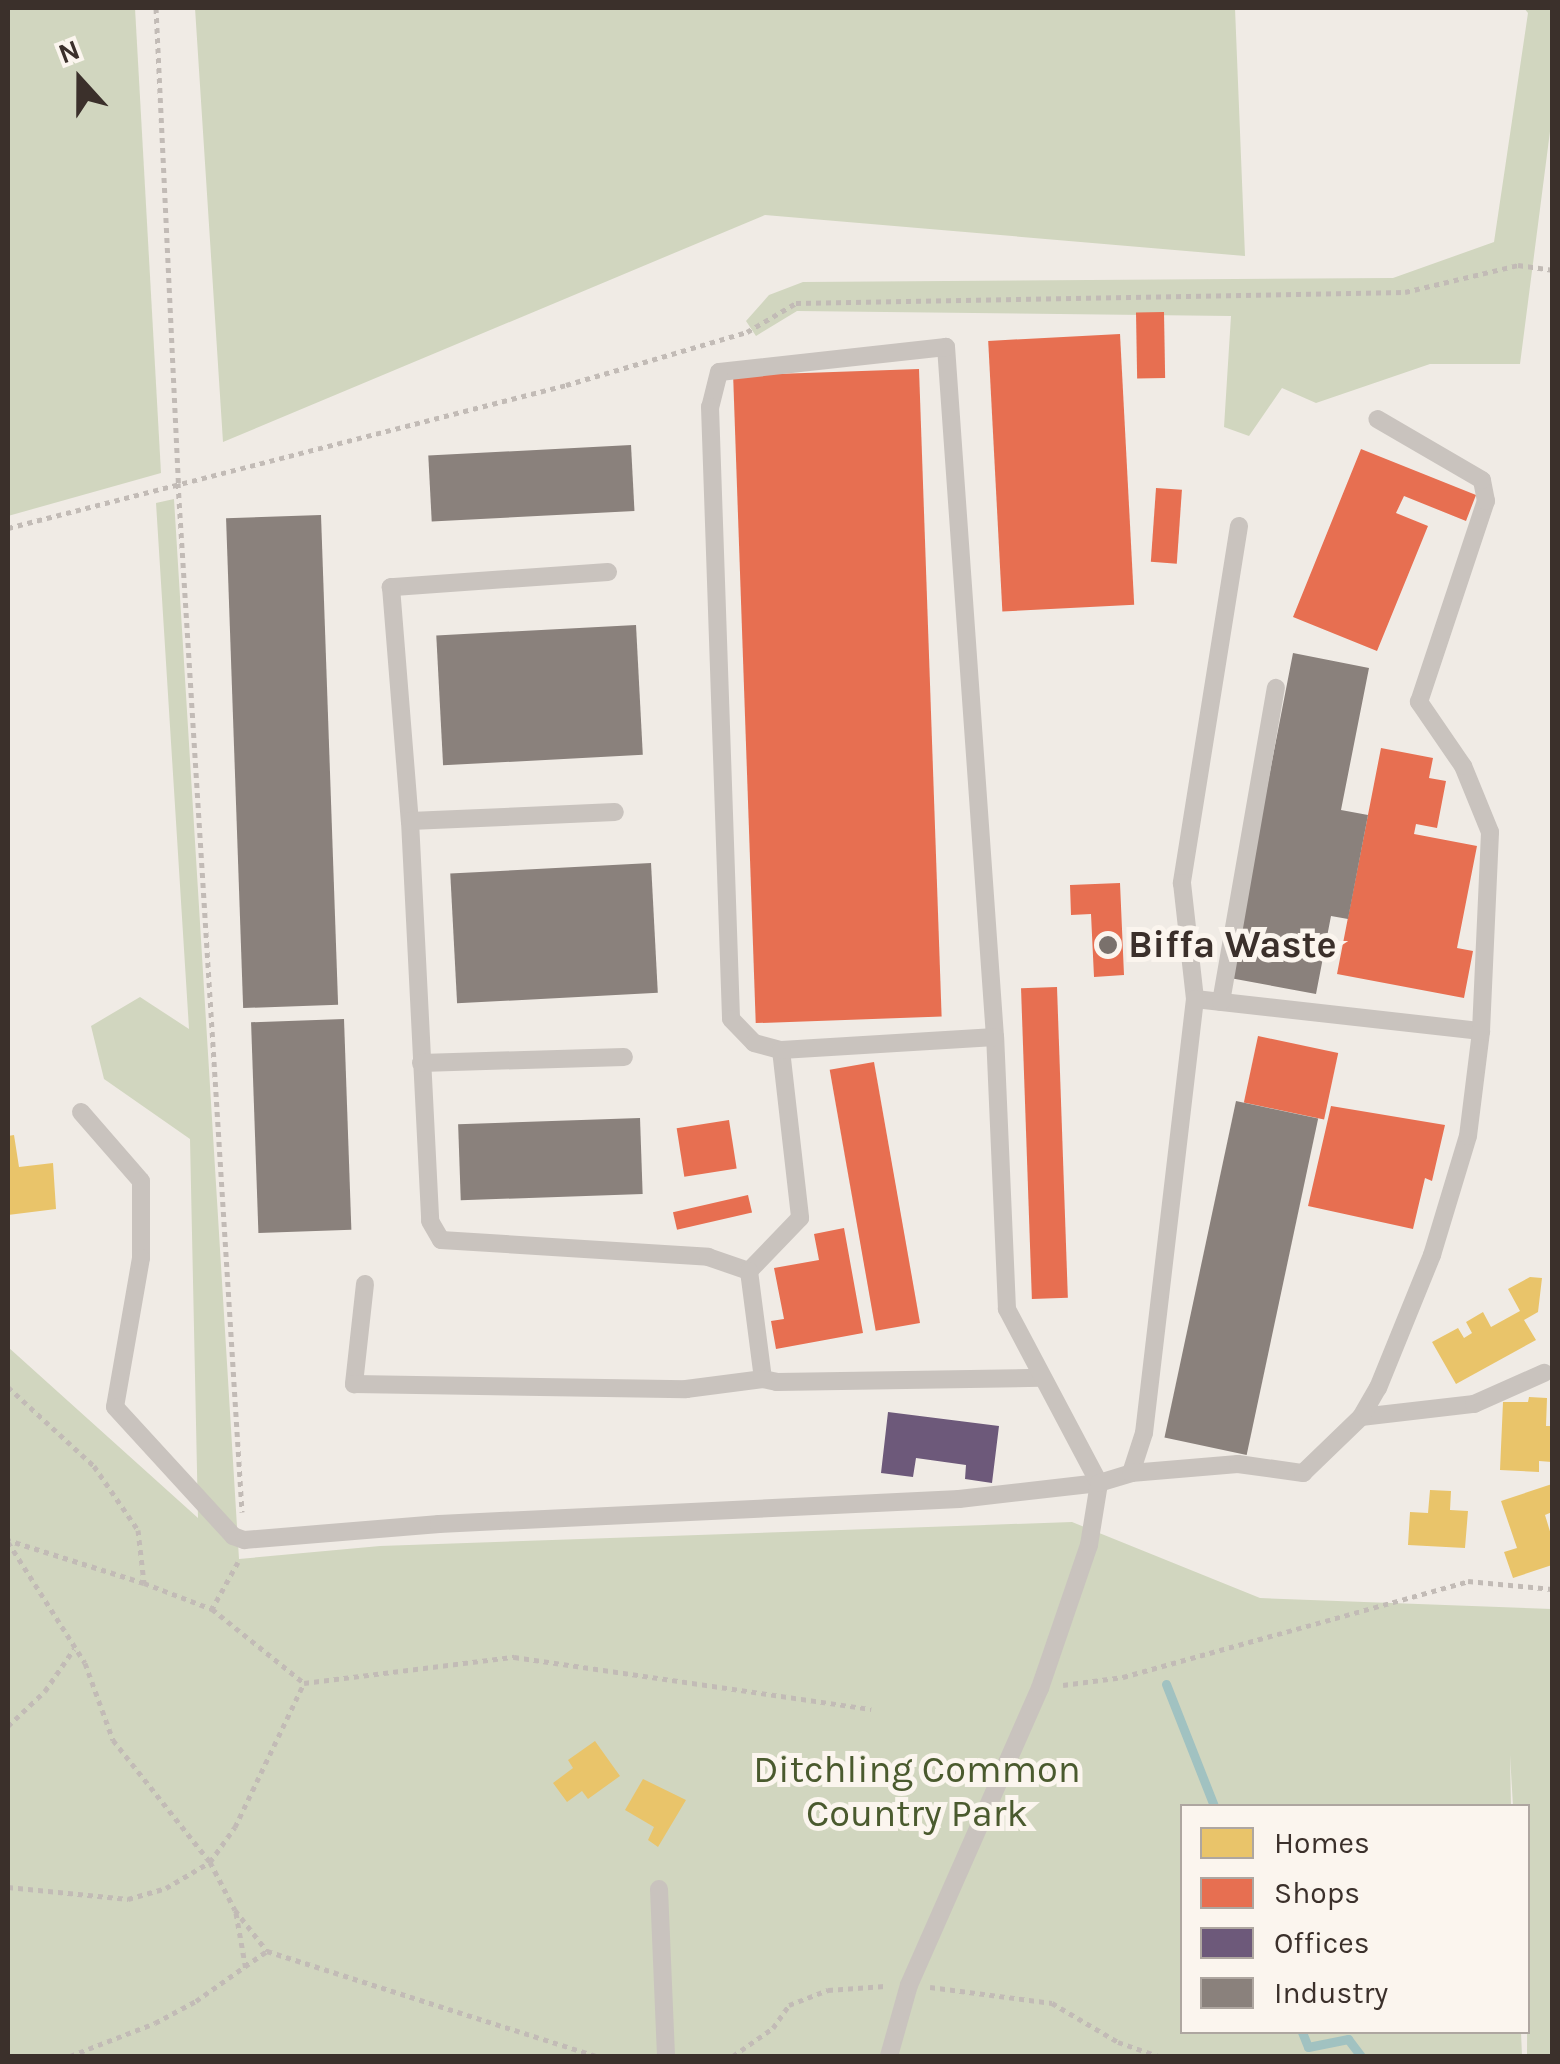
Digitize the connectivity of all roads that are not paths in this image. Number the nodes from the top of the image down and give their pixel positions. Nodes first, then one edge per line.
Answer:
1 (1377, 419) dead end
2 (1239, 526) dead end
3 (608, 572) dead end
4 (1276, 688) dead end
5 (615, 812) dead end
6 (410, 822) junction
7 (1195, 999) junction
8 (1221, 1002) junction
9 (1481, 1031) junction
10 (995, 1037) junction
11 (781, 1050) junction
12 (624, 1057) dead end
13 (421, 1063) junction
14 (81, 1112) dead end
15 (748, 1271) junction
16 (364, 1284) dead end
17 (1544, 1373) dead end
18 (763, 1378) junction
19 (1041, 1378) junction
20 (1361, 1417) junction
21 (1131, 1473) junction
22 (1099, 1484) junction
23 (659, 1889) dead end
24 (666, 2056) edge
25 (889, 2056) edge

1 - 9 lane
2 - 7 lane
3 - 6 lane
4 - 8 lane
5 - 6 lane
6 - 13 lane
7 - 8 lane
7 - 21 lane
8 - 9 lane
9 - 20 lane
10 - 11 lane
10 - 11 lane
10 - 19 lane
11 - 15 lane
12 - 13 lane
13 - 15 lane
14 - 22 lane
15 - 18 lane
16 - 18 lane
17 - 20 lane
18 - 19 lane
19 - 22 lane
20 - 21 lane
21 - 22 lane
22 - 25 lane
23 - 24 lane

